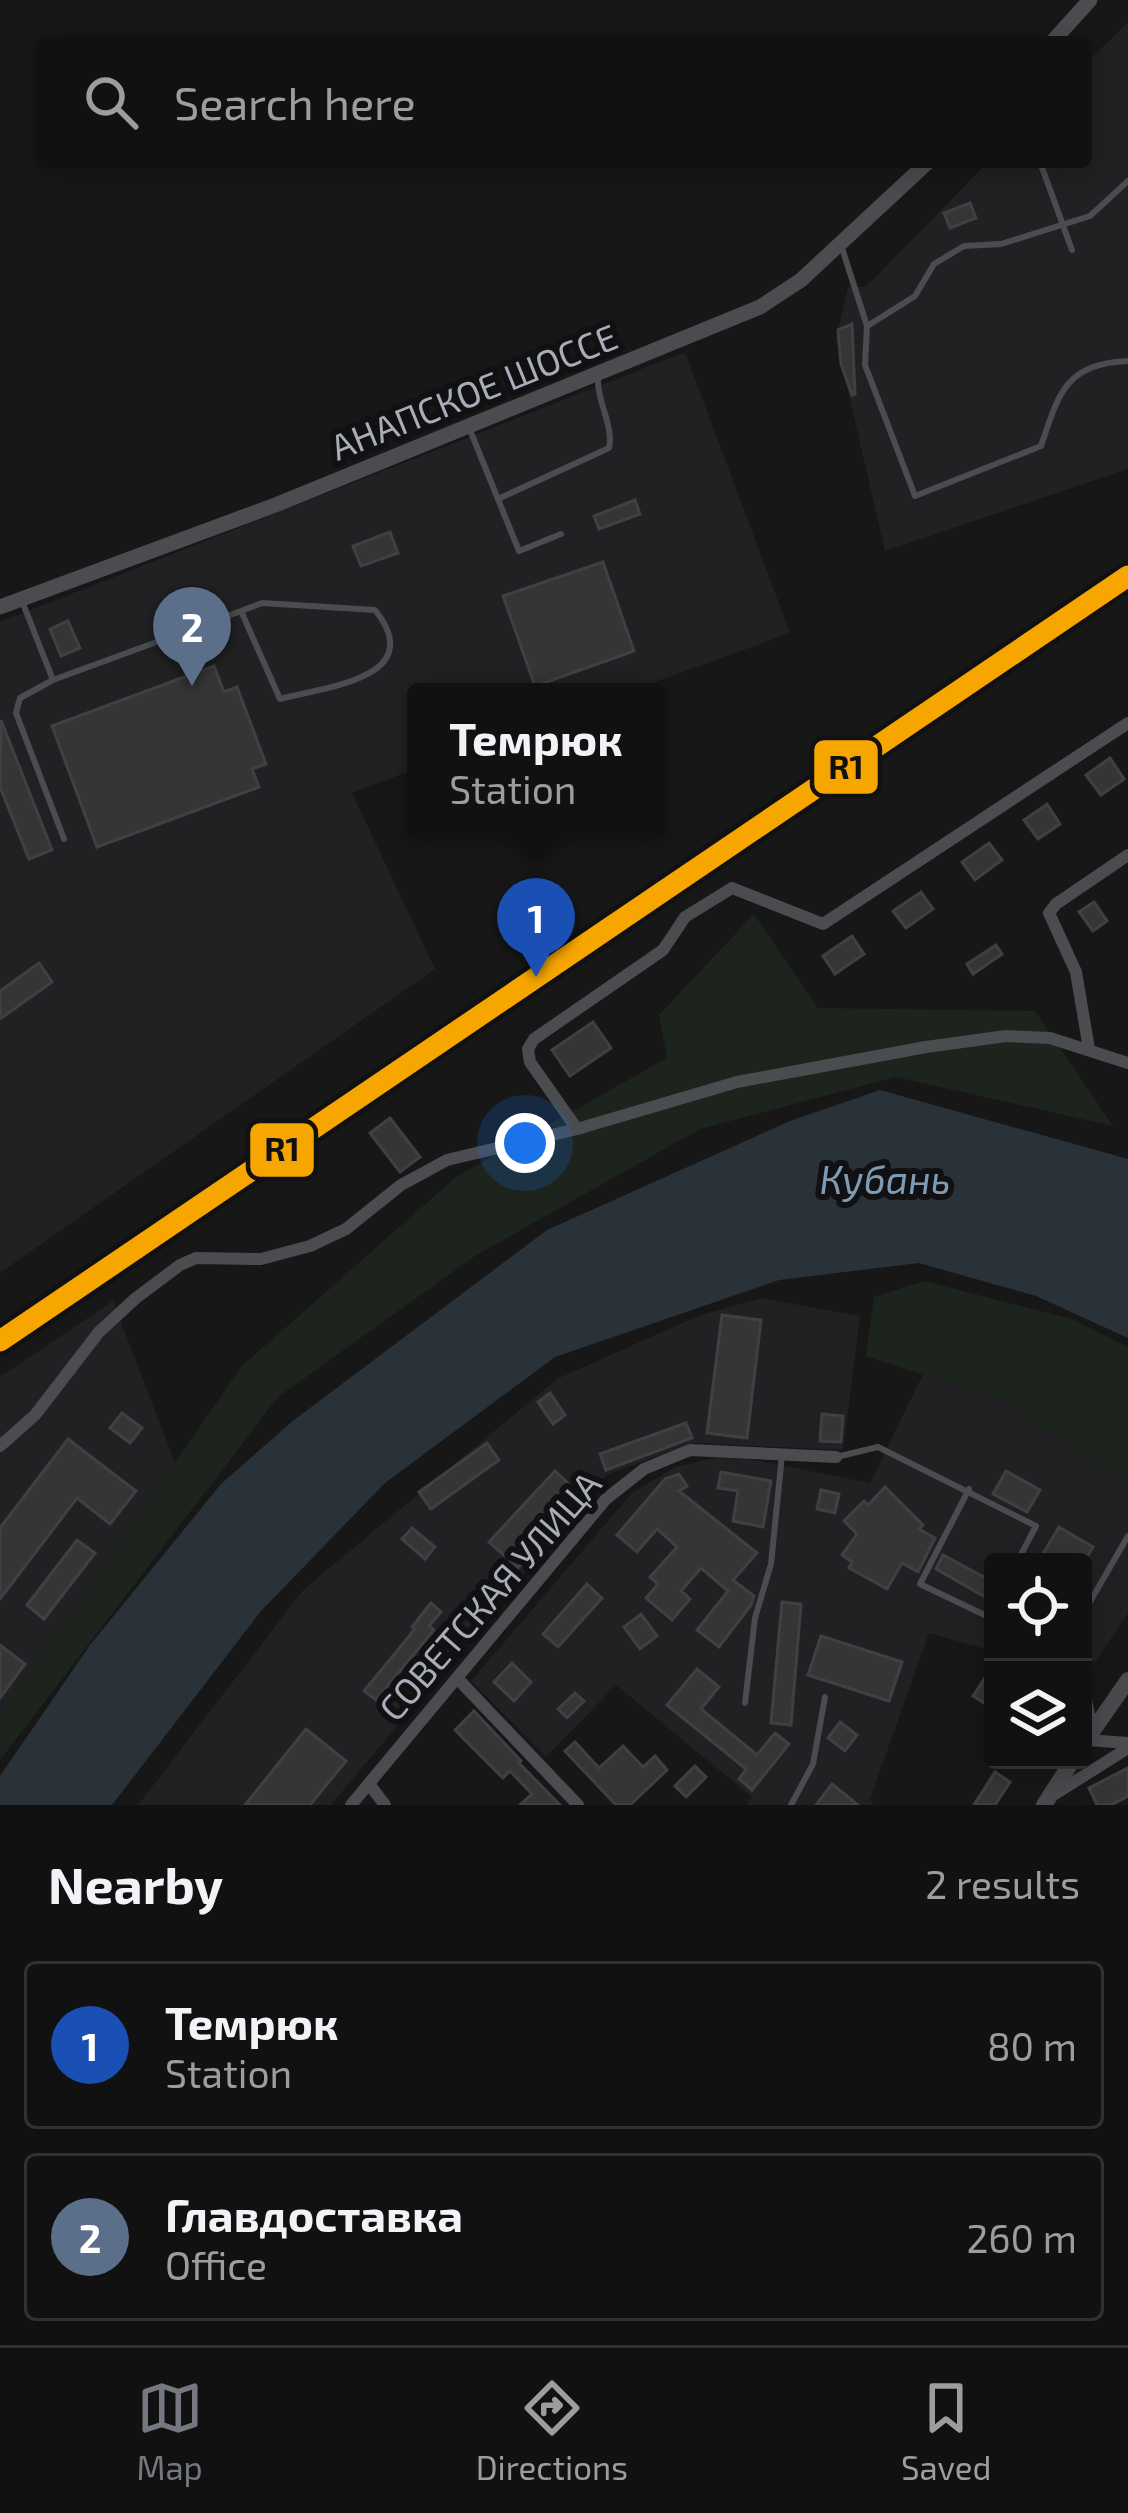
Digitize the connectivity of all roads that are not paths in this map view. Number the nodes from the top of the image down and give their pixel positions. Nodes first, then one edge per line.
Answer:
1 (1090, 0) edge
2 (1057, 36) edge
3 (922, 168) edge
4 (1042, 168) edge
5 (1128, 181) edge
6 (1064, 226) junction
7 (841, 245) junction
8 (1072, 250) dead end
9 (867, 326) junction
10 (1128, 361) edge
11 (598, 375) junction
12 (469, 427) junction
13 (498, 500) junction
14 (561, 534) dead end
15 (21, 598) junction
16 (0, 607) edge
17 (241, 610) junction
18 (53, 680) junction
19 (1128, 723) edge
20 (64, 839) dead end
21 (1128, 855) edge
22 (1089, 1049) junction
23 (1128, 1063) edge
24 (578, 1129) junction
25 (0, 1446) edge
26 (782, 1454) junction
27 (836, 1457) joint
28 (969, 1489) junction
29 (1128, 1537) edge
30 (1022, 1553) edge
31 (1092, 1599) edge
32 (984, 1615) edge
33 (457, 1678) junction
34 (1128, 1680) edge
35 (825, 1697) dead end
36 (745, 1703) dead end
37 (1092, 1732) edge
38 (1092, 1739) edge
39 (1128, 1746) edge
40 (1067, 1769) edge
41 (369, 1784) junction
42 (1047, 1802) edge
43 (351, 1805) edge
44 (386, 1805) edge
45 (578, 1805) edge
46 (791, 1805) edge

1 - 2 street
3 - 7 street, АНАПСКОЕ ШОССЕ
4 - 6 lane
5 - 6 lane
6 - 8 lane
6 - 9 lane
7 - 9 lane
7 - 11 street, АНАПСКОЕ ШОССЕ
9 - 10 lane
11 - 12 street, АНАПСКОЕ ШОССЕ
11 - 13 lane
12 - 13 lane
12 - 15 street, АНАПСКОЕ ШОССЕ
13 - 14 lane
15 - 16 street, АНАПСКОЕ ШОССЕ
15 - 18 lane
17 - 17 lane
17 - 18 lane
18 - 20 lane
19 - 24 street
21 - 22 street
22 - 23 street
22 - 24 street
24 - 25 street
26 - 27 street, СОВЕТСКАЯ УЛИЦА
26 - 33 street, СОВЕТСКАЯ УЛИЦА
26 - 36 lane
27 - 28 lane
28 - 30 lane
28 - 32 lane
29 - 31 lane
33 - 41 street, СОВЕТСКАЯ УЛИЦА
33 - 45 street
34 - 37 main road
35 - 46 lane
38 - 39 street
39 - 42 street
40 - 42 main road
41 - 43 street, СОВЕТСКАЯ УЛИЦА
41 - 44 street

